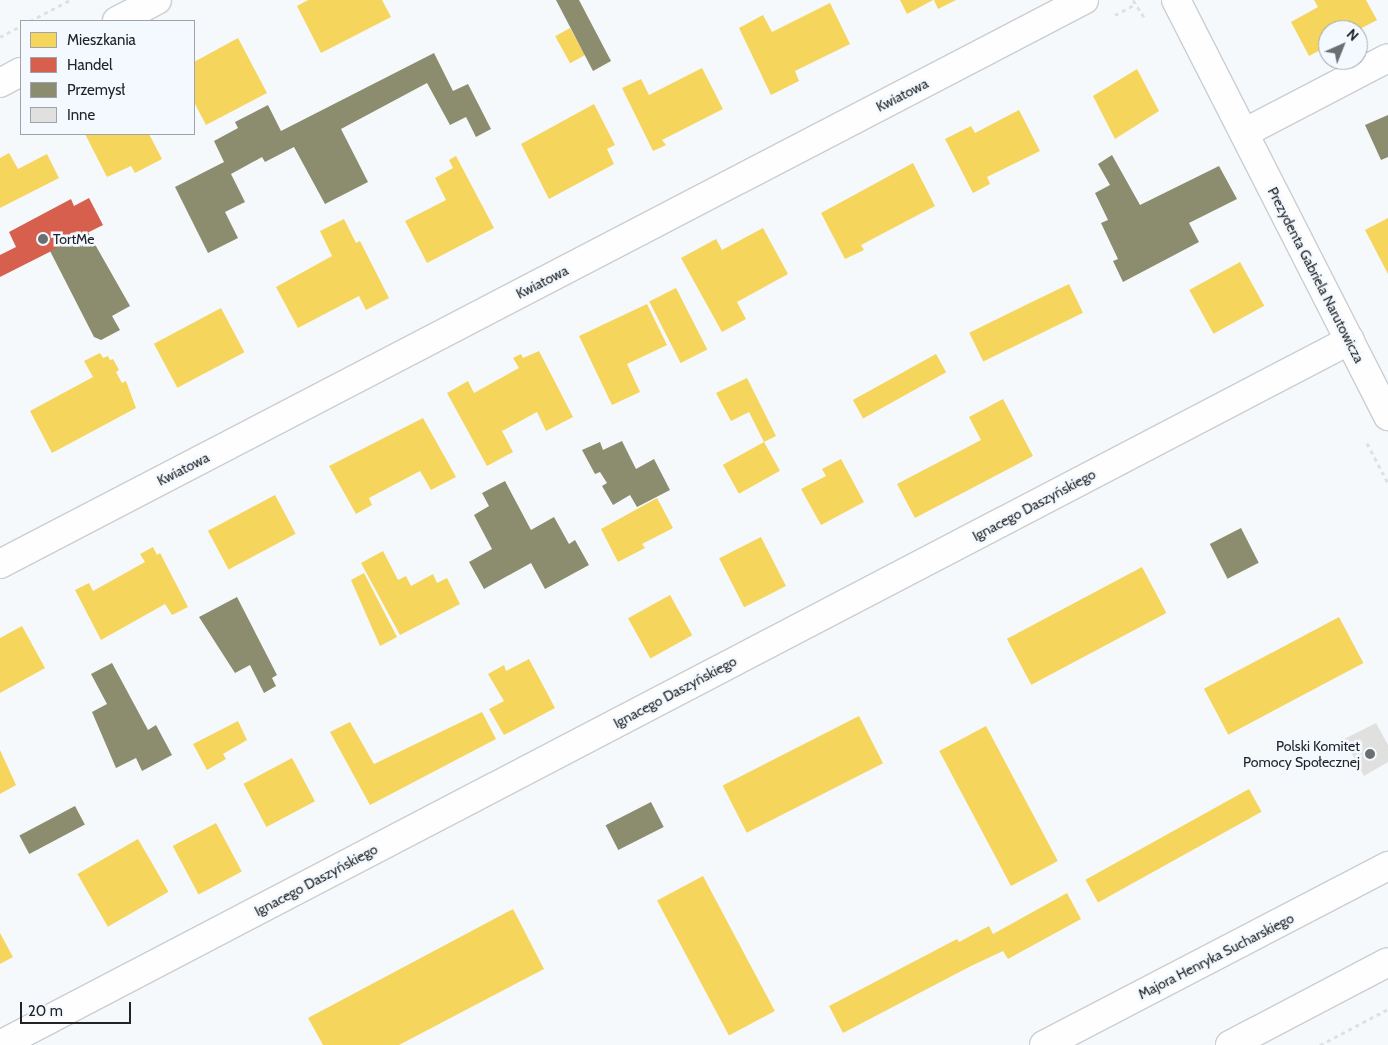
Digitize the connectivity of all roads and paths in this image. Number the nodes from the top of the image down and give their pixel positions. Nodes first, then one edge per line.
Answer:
1 (70, 0) edge
2 (157, 0) edge
3 (1084, 0) edge
4 (1176, 0) edge
5 (32, 20) edge
6 (119, 20) edge
7 (20, 27) edge
8 (0, 37) edge
9 (1388, 58) edge
10 (20, 73) edge
11 (0, 83) edge
12 (1244, 133) junction
13 (1350, 340) junction
14 (1388, 416) edge
15 (0, 564) edge
16 (1388, 866) edge
17 (1388, 962) edge
18 (1388, 1009) edge
19 (0, 1045) edge
20 (1044, 1045) edge
21 (1230, 1045) edge
22 (1320, 1045) edge

1 - 5 path
2 - 6 street
3 - 15 street, Kwiatowa
4 - 12 street, Prezydenta Gabriela Narutowicza
7 - 8 path
9 - 12 street
10 - 11 street
12 - 13 street, Prezydenta Gabriela Narutowicza
13 - 14 street, Prezydenta Gabriela Narutowicza
13 - 19 street, Ignacego Daszyńskiego
16 - 20 street, Majora Henryka Sucharskiego
17 - 21 street
18 - 22 path

